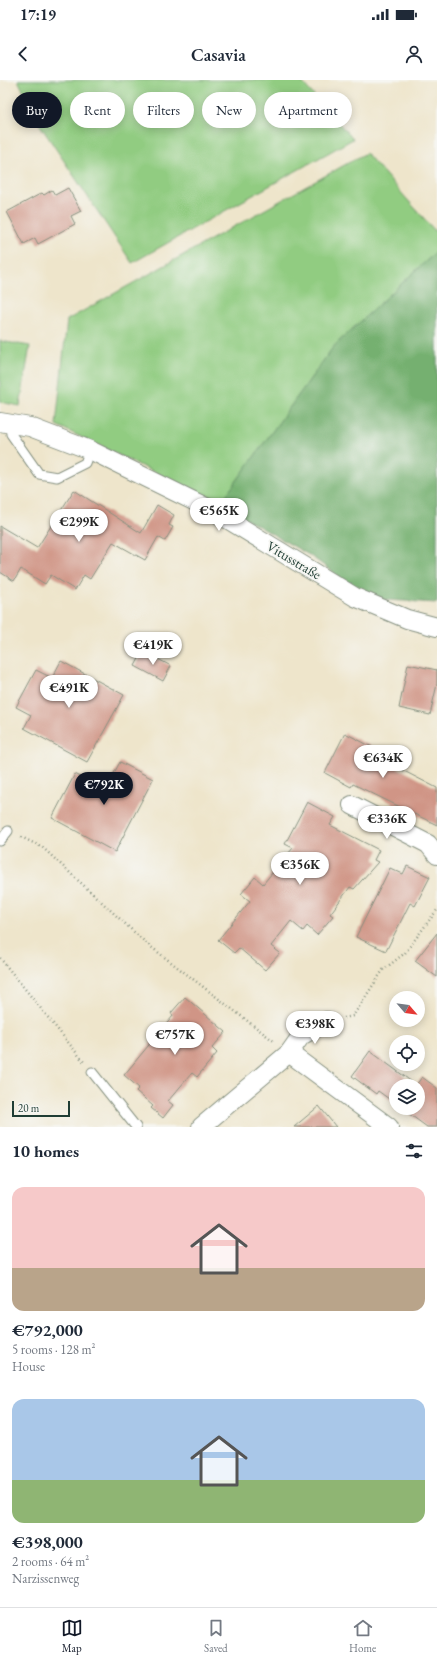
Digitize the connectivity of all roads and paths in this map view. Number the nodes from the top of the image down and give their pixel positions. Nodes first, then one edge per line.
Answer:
1 (5, 423) edge
2 (90, 450) junction
3 (437, 627) edge
4 (352, 805) dead end
5 (8, 831) joint
6 (0, 841) edge
7 (437, 855) edge
8 (437, 910) edge
9 (0, 958) edge
10 (327, 1021) joint
11 (290, 1053) junction
12 (92, 1072) joint
13 (136, 1127) edge
14 (201, 1127) edge
15 (390, 1127) edge

1 - 2 street, Vitusstraße
1 - 2 lane
2 - 3 street, Vitusstraße
4 - 7 street
5 - 6 lane
5 - 11 path
8 - 10 path
9 - 12 path
10 - 11 street
11 - 14 street
11 - 15 street
12 - 13 lane

